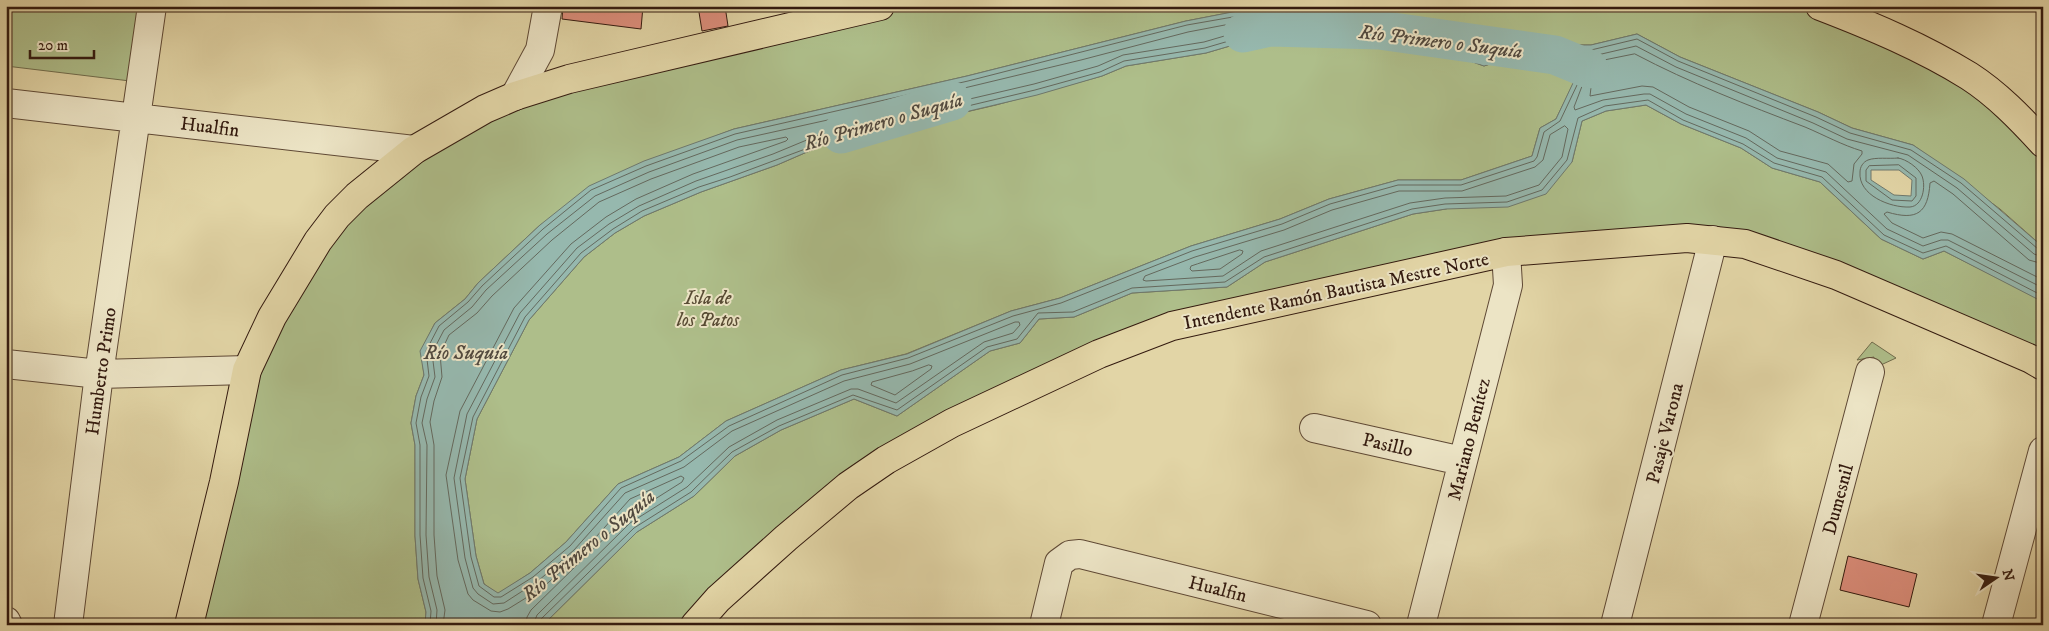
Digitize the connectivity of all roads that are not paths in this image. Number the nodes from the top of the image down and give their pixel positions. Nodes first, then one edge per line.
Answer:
1 (152, 6) edge
2 (548, 6) edge
3 (880, 6) edge
4 (1820, 6) edge
5 (1869, 15) edge
6 (515, 96) junction
7 (6, 104) edge
8 (136, 117) junction
9 (2043, 142) edge
10 (414, 150) junction
11 (1713, 240) junction
12 (1506, 252) junction
13 (6, 364) edge
14 (2043, 366) edge
15 (246, 370) junction
16 (1870, 372) dead end
17 (99, 374) junction
18 (1314, 428) dead end
19 (2043, 451) edge
20 (1462, 461) junction
21 (6, 621) edge
22 (8, 625) edge
23 (68, 625) edge
24 (189, 625) edge
25 (695, 625) edge
26 (1044, 625) edge
27 (1367, 625) edge
28 (1421, 625) edge
29 (1615, 625) edge
30 (1803, 625) edge
31 (1996, 625) edge

1 - 8 street, Humberto Primo
2 - 6 street
3 - 6 main road
4 - 5 main road
5 - 9 main road
6 - 10 main road
7 - 8 street, Hualfin
8 - 10 street, Hualfin
8 - 17 street, Humberto Primo
10 - 15 main road
11 - 12 main road, Intendente Ramón Bautista Mestre Norte
11 - 14 main road, Intendente Ramón Bautista Mestre Norte
11 - 29 street, Pasaje Varona
12 - 20 street, Mariano Benítez
12 - 25 main road, Intendente Ramón Bautista Mestre Norte
13 - 17 street
15 - 17 street
15 - 24 main road
16 - 30 street, Dumesnil
17 - 23 street, Humberto Primo
18 - 20 street, Pasillo
19 - 31 street
20 - 28 street, Mariano Benítez
21 - 22 street
26 - 27 street, Hualfin

